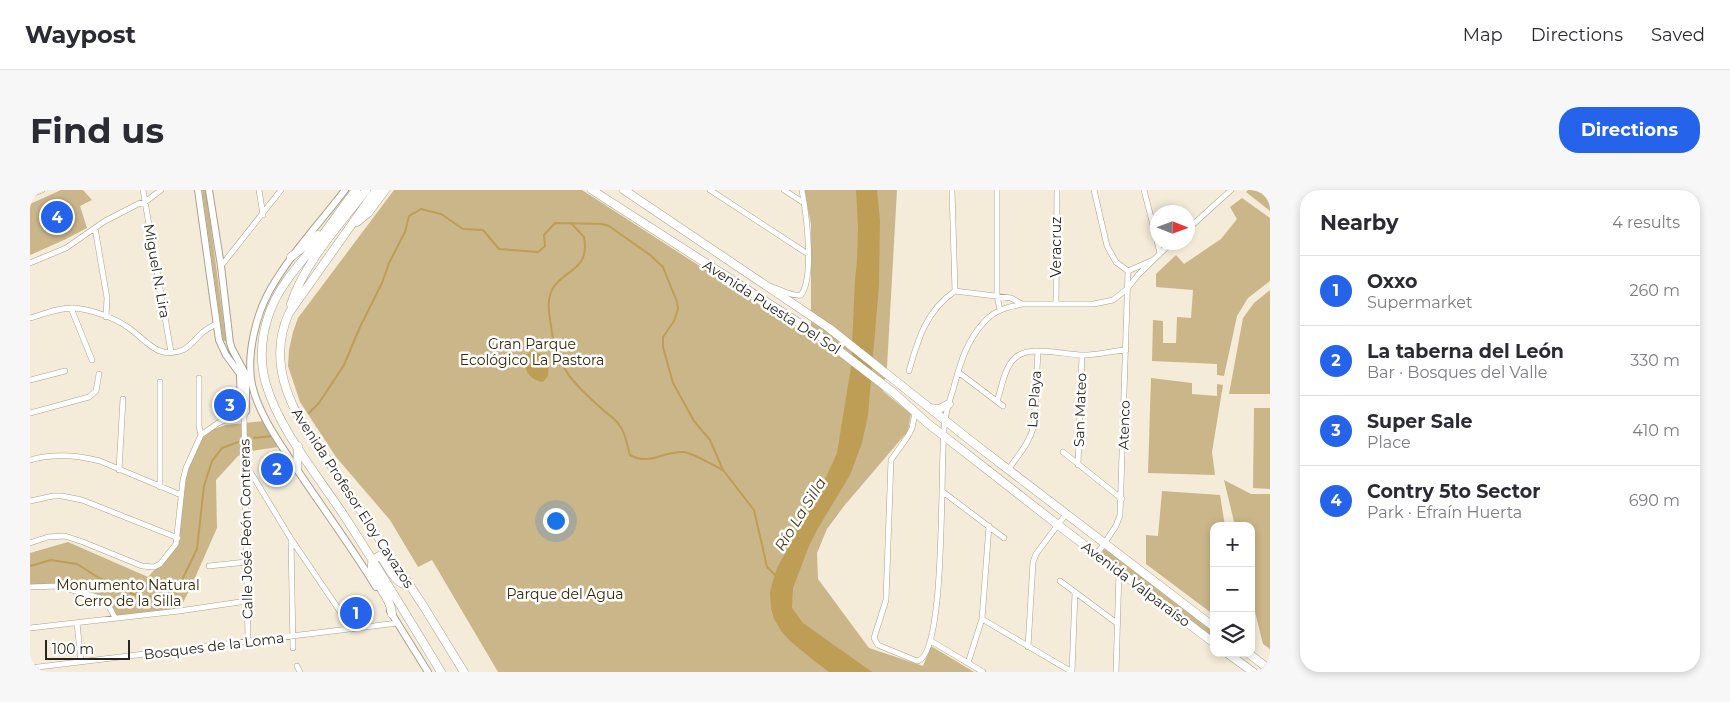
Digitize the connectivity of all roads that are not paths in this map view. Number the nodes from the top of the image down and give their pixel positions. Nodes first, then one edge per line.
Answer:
1 (42, 190) edge
2 (161, 190) edge
3 (198, 190) edge
4 (209, 190) edge
5 (259, 190) edge
6 (281, 190) edge
7 (356, 190) edge
8 (385, 190) edge
9 (592, 190) edge
10 (625, 190) edge
11 (710, 190) edge
12 (784, 190) edge
13 (802, 190) edge
14 (952, 190) edge
15 (997, 190) edge
16 (1056, 190) edge
17 (1094, 190) edge
18 (1144, 190) edge
19 (144, 191) edge
20 (341, 191) edge
21 (372, 191) edge
22 (1229, 191) edge
23 (610, 192) dead end
24 (30, 195) edge
25 (610, 201) junction
26 (145, 202) junction
27 (138, 204) junction
28 (644, 204) junction
29 (805, 204) junction
30 (263, 215) junction
31 (634, 216) junction
32 (1195, 223) edge
33 (330, 226) junction
34 (95, 228) junction
35 (346, 233) junction
36 (1163, 250) edge
37 (1160, 253) junction
38 (808, 254) junction
39 (291, 257) junction
40 (1153, 260) junction
41 (30, 263) edge
42 (221, 266) junction
43 (1128, 271) junction
44 (765, 285) junction
45 (1127, 289) junction
46 (955, 290) junction
47 (997, 296) junction
48 (1022, 304) junction
49 (1056, 304) junction
50 (71, 308) junction
51 (1000, 310) junction
52 (288, 313) junction
53 (106, 317) junction
54 (30, 318) edge
55 (216, 324) junction
56 (230, 343) junction
57 (221, 345) junction
58 (1126, 350) junction
59 (1038, 351) junction
60 (171, 352) junction
61 (252, 353) junction
62 (1082, 355) junction
63 (236, 358) junction
64 (92, 360) dead end
65 (65, 371) dead end
66 (909, 371) dead end
67 (958, 372) junction
68 (99, 374) dead end
69 (199, 378) dead end
70 (30, 380) edge
71 (160, 382) dead end
72 (255, 397) junction
73 (123, 399) dead end
74 (247, 400) junction
75 (997, 401) junction
76 (949, 404) junction
77 (1004, 406) dead end
78 (930, 408) junction
79 (30, 413) edge
80 (915, 413) junction
81 (244, 414) junction
82 (945, 420) junction
83 (201, 436) junction
84 (944, 436) junction
85 (298, 446) junction
86 (1063, 452) dead end
87 (30, 460) edge
88 (1078, 465) junction
89 (246, 467) junction
90 (297, 469) junction
91 (119, 470) junction
92 (1008, 470) junction
93 (160, 487) junction
94 (943, 492) junction
95 (181, 495) junction
96 (1122, 499) junction
97 (30, 502) edge
98 (1066, 514) junction
99 (1058, 525) junction
100 (989, 526) junction
101 (178, 538) junction
102 (1004, 538) dead end
103 (291, 539) junction
104 (30, 543) edge
105 (1104, 544) junction
106 (1098, 554) junction
107 (373, 560) junction
108 (246, 562) junction
109 (209, 566) dead end
110 (1119, 571) junction
111 (1060, 581) dead end
112 (410, 586) junction
113 (30, 587) edge
114 (1075, 593) junction
115 (247, 601) junction
116 (392, 614) junction
117 (115, 618) junction
118 (982, 619) junction
119 (76, 622) junction
120 (398, 623) junction
121 (1118, 624) junction
122 (1210, 624) edge
123 (30, 628) edge
124 (352, 629) junction
125 (293, 636) junction
126 (932, 640) junction
127 (1210, 640) edge
128 (248, 641) junction
129 (1028, 647) junction
130 (293, 648) dead end
131 (1233, 657) edge
132 (1253, 657) edge
133 (81, 662) junction
134 (968, 663) junction
135 (297, 666) dead end
136 (30, 668) edge
137 (39, 669) edge
138 (1270, 670) edge
139 (300, 672) edge
140 (428, 672) edge
141 (441, 672) edge
142 (464, 672) edge
143 (983, 672) edge
144 (1072, 672) edge
145 (1116, 672) edge
146 (1253, 672) edge

1 - 24 street
2 - 26 street
3 - 55 street, Calle José Peón Contreras
4 - 42 street, Calle José Peón Contreras
5 - 30 street
6 - 30 street
7 - 33 main road, Avenida Profesor Eloy Cavazos
8 - 35 main road
9 - 25 main road, Avenida Puesta Del Sol
10 - 28 main road, Avenida Puesta Del Sol
11 - 38 street
12 - 29 street
13 - 29 street
14 - 46 street
15 - 47 street
16 - 49 street, Veracruz
17 - 43 street
18 - 37 street
19 - 26 street, Miguel N. Lira
19 - 27 street
20 - 39 street
21 - 35 main road, Avenida Profesor Eloy Cavazos
21 - 52 main road
22 - 32 street
23 - 25 main road
25 - 31 main road, Avenida Puesta Del Sol
26 - 27 street
26 - 60 street, Miguel N. Lira
27 - 34 street
28 - 31 main road
28 - 44 main road, Avenida Puesta Del Sol
29 - 38 street
30 - 42 street
31 - 80 main road, Avenida Puesta Del Sol
33 - 39 main road
33 - 85 main road, Avenida Profesor Eloy Cavazos
34 - 41 street
34 - 53 street
35 - 52 main road, Avenida Profesor Eloy Cavazos
36 - 37 street
37 - 40 street
38 - 44 street
39 - 61 street
40 - 43 street
40 - 45 street
42 - 56 street, Calle José Peón Contreras
43 - 45 street, Atenco
44 - 78 main road, Avenida Puesta Del Sol
45 - 49 street
45 - 58 street, Atenco
46 - 47 street
46 - 66 street
47 - 48 street
47 - 51 street
48 - 49 street
48 - 51 street
50 - 53 street
50 - 54 street
50 - 64 street
51 - 67 street
52 - 112 main road, Avenida Profesor Eloy Cavazos
53 - 60 street
55 - 57 street, Calle José Peón Contreras
55 - 60 street
56 - 57 street
56 - 63 street, Calle José Peón Contreras
57 - 81 street, Calle José Peón Contreras
58 - 62 street
58 - 96 street, Atenco
59 - 62 street
59 - 75 street
59 - 92 street, La Playa
61 - 63 street
61 - 72 street
62 - 88 street, San Mateo
63 - 74 street, Calle José Peón Contreras
65 - 70 street
67 - 75 street
67 - 76 street
68 - 79 street
69 - 83 street
71 - 93 street
72 - 74 street
72 - 90 street
73 - 91 street
74 - 81 street, Calle José Peón Contreras
75 - 77 street
76 - 78 main road
76 - 82 street
78 - 82 main road, Avenida Puesta Del Sol
80 - 84 main road, Avenida Puesta Del Sol
80 - 126 street
81 - 83 street
81 - 89 street, Calle José Peón Contreras
82 - 84 street
82 - 92 main road, Avenida Puesta Del Sol
83 - 95 street
84 - 94 street
84 - 99 main road, Avenida Valparaíso
85 - 90 main road
85 - 107 main road, Avenida Profesor Eloy Cavazos
86 - 88 street
87 - 91 street
88 - 96 street
89 - 103 street
89 - 108 street, Calle José Peón Contreras
90 - 116 street
91 - 93 street
92 - 98 main road, Avenida Valparaíso
93 - 95 street
94 - 100 street
94 - 126 street
95 - 101 street
96 - 105 street, Atenco
97 - 101 street
98 - 99 street
98 - 105 main road, Avenida Valparaíso
99 - 106 main road, Avenida Valparaíso
99 - 129 street
100 - 102 street
100 - 118 street
101 - 104 street
103 - 124 street
103 - 125 street
105 - 106 street, Atenco
105 - 122 main road, Avenida Valparaíso
106 - 110 main road, Avenida Valparaíso
107 - 112 main road
107 - 116 main road
107 - 141 main road, Avenida Profesor Eloy Cavazos
108 - 109 street
108 - 115 street, Calle José Peón Contreras
110 - 121 street
110 - 127 main road, Avenida Valparaíso
111 - 114 street
112 - 142 main road, Avenida Profesor Eloy Cavazos
113 - 117 street
114 - 121 street
114 - 144 street
115 - 117 street
115 - 128 street, Calle José Peón Contreras
116 - 120 street
117 - 119 street
118 - 129 street
118 - 134 street
119 - 123 street
119 - 133 street
120 - 124 street, Bosques de la Loma
120 - 140 street
121 - 145 street
124 - 125 street, Bosques de la Loma
125 - 128 street, Bosques de la Loma
125 - 130 street
126 - 134 street
128 - 133 street, Bosques de la Loma
129 - 144 street
131 - 146 main road
132 - 138 main road
133 - 137 street, Bosques de la Loma
134 - 143 street
135 - 139 street
136 - 137 street, Bosques de la Loma

